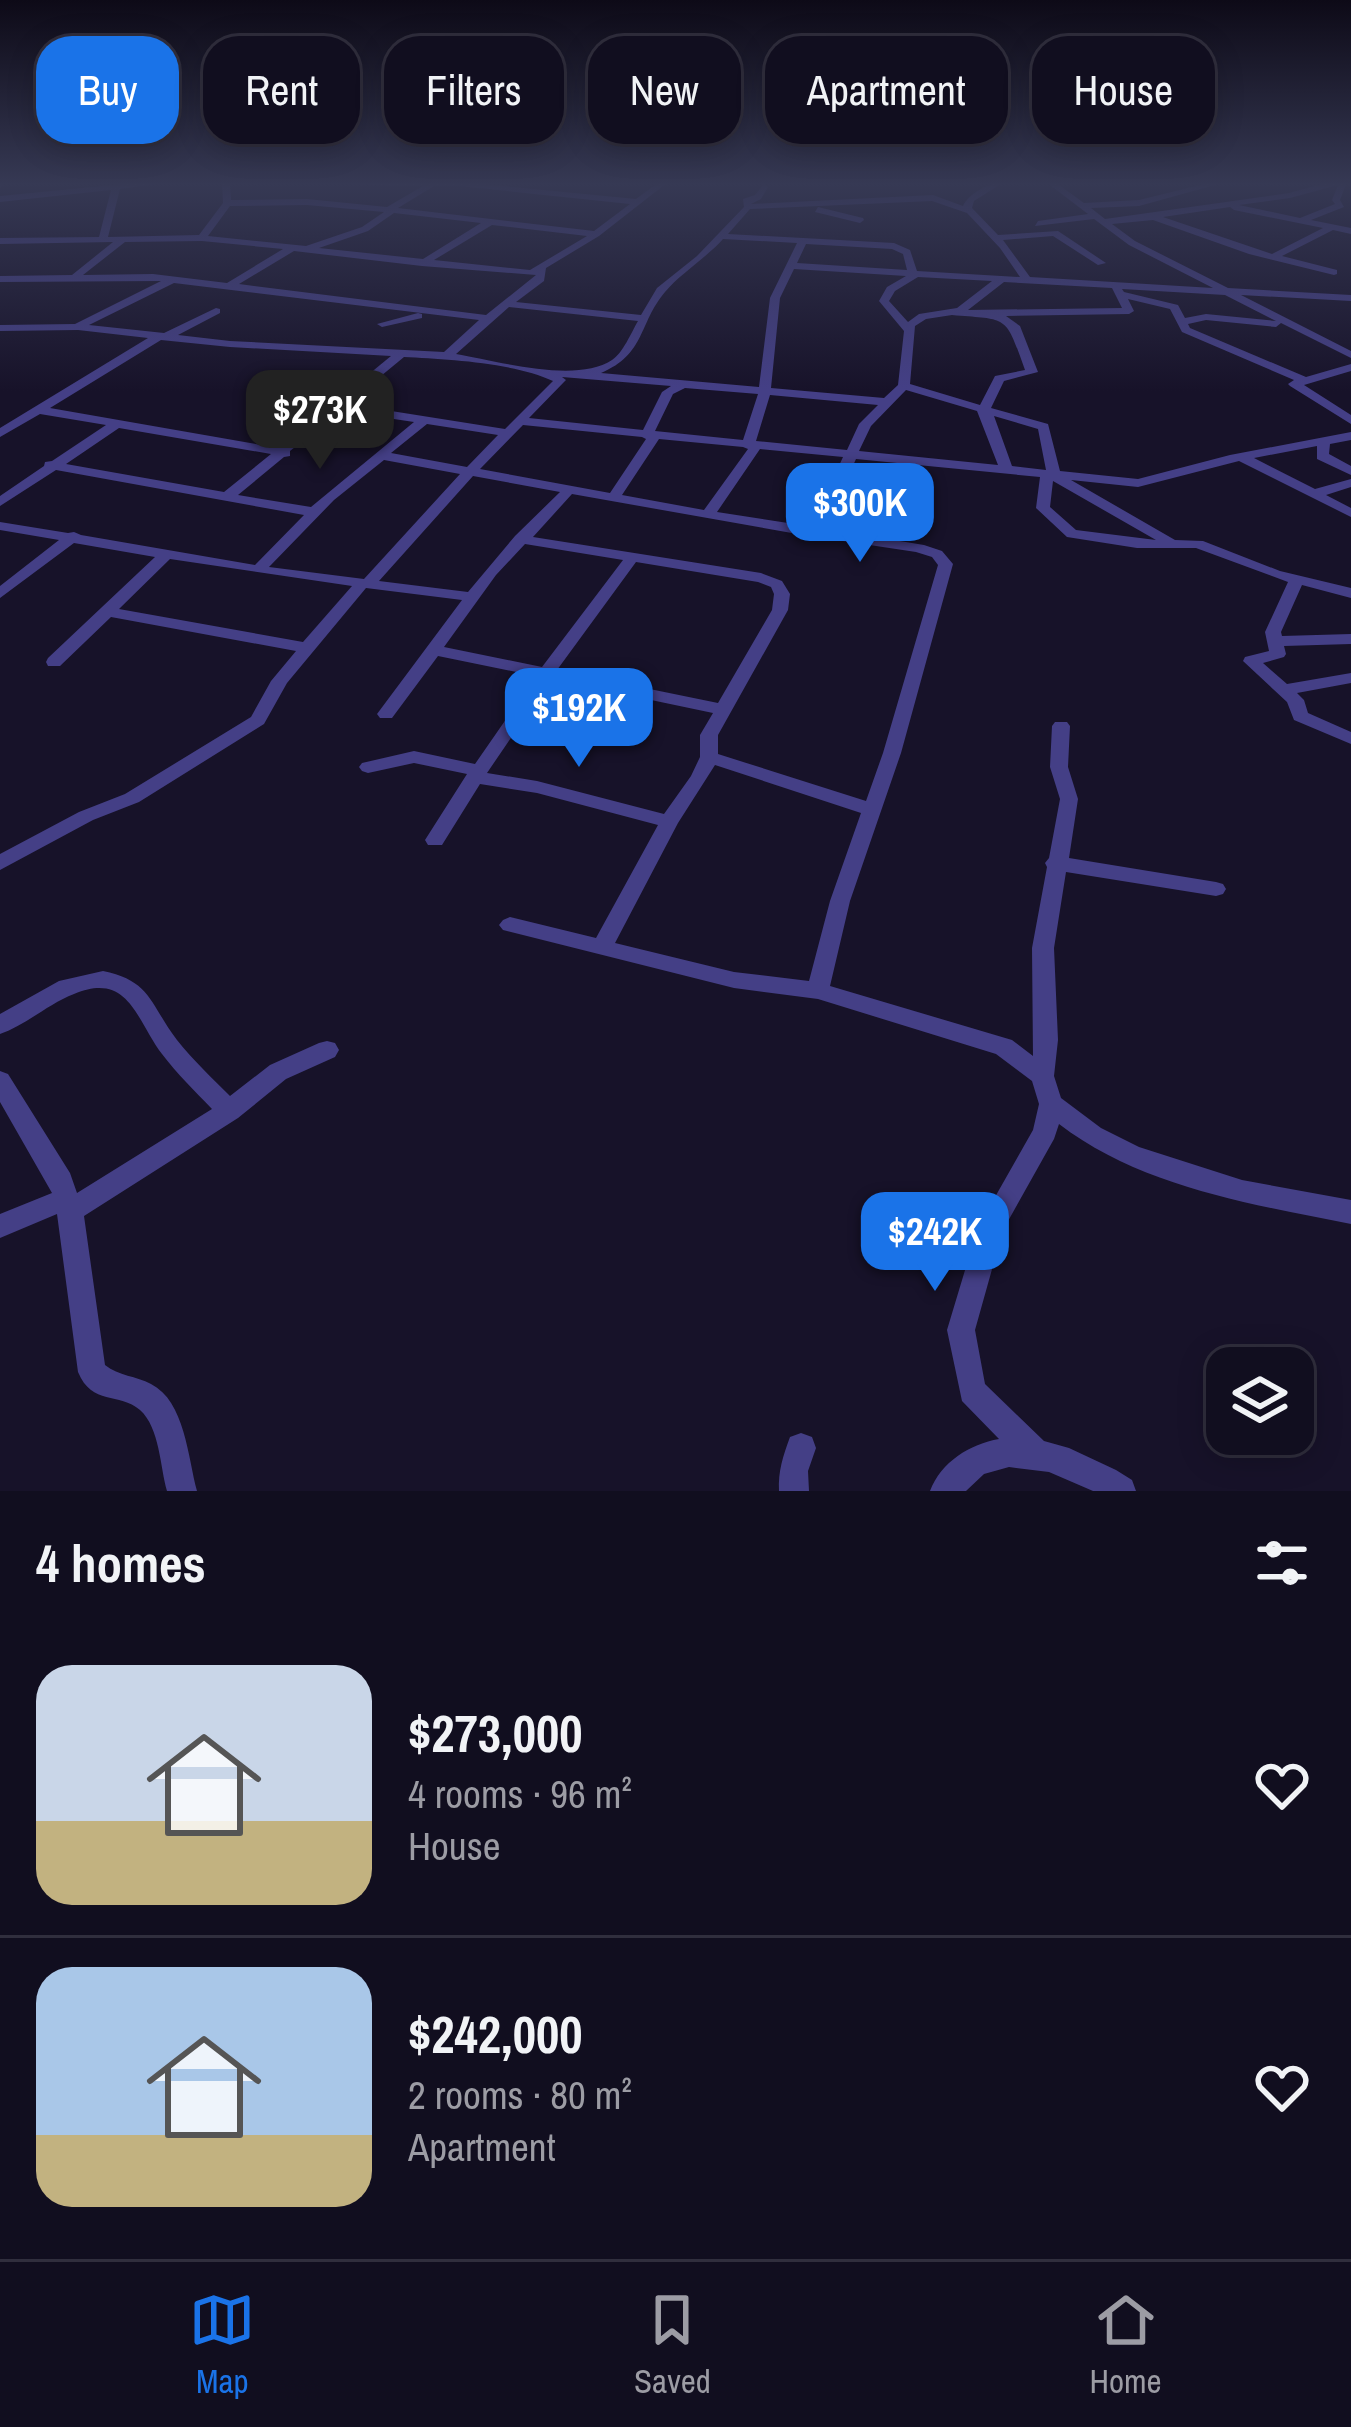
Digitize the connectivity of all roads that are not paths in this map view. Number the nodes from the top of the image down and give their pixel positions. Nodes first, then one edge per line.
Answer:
1 (107, 252) edge
2 (293, 252) edge
3 (321, 252) edge
4 (441, 252) edge
5 (569, 252) edge
6 (703, 252) edge
7 (798, 252) edge
8 (906, 252) edge
9 (1005, 252) edge
10 (1085, 252) edge
11 (1155, 252) edge
12 (1258, 252) edge
13 (1284, 252) edge
14 (1274, 257) junction
15 (1351, 262) edge
16 (422, 263) junction
17 (1102, 263) dead end
18 (791, 266) junction
19 (542, 269) junction
20 (1334, 272) junction
21 (77, 275) junction
22 (913, 276) junction
23 (0, 279) edge
24 (1001, 279) junction
25 (1026, 279) junction
26 (172, 280) junction
27 (231, 285) junction
28 (1225, 292) junction
29 (1120, 293) junction
30 (1291, 294) junction
31 (1351, 298) edge
32 (506, 304) junction
33 (216, 311) dead end
34 (440, 312) junction
35 (948, 313) junction
36 (995, 314) junction
37 (1207, 316) junction
38 (488, 317) junction
39 (645, 319) junction
40 (1180, 322) junction
41 (382, 323) dead end
42 (78, 327) junction
43 (0, 328) edge
44 (1298, 329) junction
45 (909, 330) junction
46 (160, 338) junction
47 (402, 354) junction
48 (1351, 355) edge
49 (447, 356) junction
50 (1351, 367) edge
51 (541, 370) junction
52 (1322, 374) junction
53 (583, 376) junction
54 (1303, 380) junction
55 (1347, 385) dead end
56 (904, 386) junction
57 (680, 387) junction
58 (764, 394) junction
59 (885, 403) junction
60 (340, 407) junction
61 (41, 410) junction
62 (984, 412) junction
63 (426, 419) junction
64 (1351, 420) edge
65 (521, 421) junction
66 (116, 424) junction
67 (0, 433) edge
68 (507, 433) junction
69 (651, 436) junction
70 (1351, 436) edge
71 (1324, 442) junction
72 (752, 446) junction
73 (285, 453) junction
74 (385, 456) junction
75 (854, 456) junction
76 (1241, 457) junction
77 (50, 465) junction
78 (1006, 471) junction
79 (1351, 471) edge
80 (471, 473) junction
81 (1050, 475) junction
82 (1351, 483) edge
83 (569, 490) junction
84 (1314, 494) junction
85 (227, 496) junction
86 (613, 498) junction
87 (0, 502) edge
88 (313, 512) junction
89 (1351, 513) edge
90 (708, 515) junction
91 (0, 526) edge
92 (803, 531) junction
93 (74, 536) junction
94 (520, 539) junction
95 (1174, 542) junction
96 (167, 554) junction
97 (632, 559) junction
98 (258, 570) junction
99 (1297, 580) junction
100 (365, 584) junction
101 (0, 593) edge
102 (1351, 593) edge
103 (471, 597) junction
104 (111, 612) junction
105 (1351, 639) edge
106 (1276, 640) junction
107 (308, 648) junction
108 (434, 650) junction
109 (54, 662) dead end
110 (551, 672) junction
111 (1351, 678) edge
112 (1284, 690) junction
113 (725, 710) junction
114 (386, 714) dead end
115 (1061, 726) dead end
116 (1351, 739) edge
117 (709, 757) junction
118 (368, 767) dead end
119 (477, 774) junction
120 (869, 809) junction
121 (669, 823) junction
122 (435, 840) dead end
123 (0, 863) edge
124 (1055, 863) junction
125 (1216, 889) dead end
126 (510, 925) dead end
127 (602, 948) junction
128 (818, 992) junction
129 (1, 1024) edge
130 (327, 1050) dead end
131 (1042, 1076) junction
132 (0, 1082) edge
133 (1051, 1104) junction
134 (229, 1111) junction
135 (68, 1205) junction
136 (1351, 1213) edge
137 (0, 1226) edge
138 (801, 1448) dead end
139 (1037, 1456) junction
140 (182, 1491) edge
141 (794, 1491) edge
142 (945, 1491) edge
143 (1121, 1491) edge

1 - 21 street
2 - 27 street
3 - 16 street
4 - 16 street
5 - 19 street
6 - 39 street
7 - 18 street
8 - 22 street
9 - 25 street
10 - 17 street
11 - 28 street
12 - 14 street
13 - 14 street
14 - 20 street
15 - 20 street
16 - 19 street
18 - 22 street
18 - 58 street
19 - 32 street
20 - 30 street
21 - 23 street
21 - 26 street
22 - 24 street
22 - 45 street
24 - 25 street
24 - 35 street
25 - 29 street
26 - 27 street
26 - 42 street
27 - 34 street
28 - 29 street
28 - 30 street
28 - 37 street
28 - 44 street
29 - 36 street
29 - 40 street
30 - 31 street
32 - 38 street
32 - 39 street
33 - 46 street
34 - 38 street
34 - 41 street
35 - 36 street
35 - 45 street
36 - 62 street
37 - 40 street
37 - 44 street
38 - 49 street
39 - 53 street
40 - 54 street
42 - 43 street
42 - 46 street
44 - 48 street
45 - 56 street
46 - 47 street
46 - 61 street
47 - 49 street
47 - 60 street
49 - 51 street
50 - 52 street
51 - 53 street
51 - 65 street
52 - 54 street
52 - 55 street
53 - 57 street
54 - 64 street
56 - 59 street
56 - 62 street
57 - 58 street
57 - 69 street
58 - 59 street
58 - 72 street
59 - 75 street
60 - 63 street
60 - 73 street
61 - 66 street
61 - 67 street
62 - 78 street
62 - 81 street
63 - 68 street
63 - 74 street
65 - 68 street
65 - 69 street
66 - 73 street
66 - 77 street
68 - 80 street
69 - 72 street
69 - 86 street
70 - 71 street
71 - 76 street
71 - 79 street
72 - 75 street
72 - 90 street
73 - 85 street
74 - 80 street
74 - 88 street
75 - 78 street
75 - 92 street
76 - 81 street
76 - 84 street
77 - 85 street
77 - 87 street
78 - 81 street
80 - 83 street
80 - 100 street
81 - 95 street
81 - 95 street
82 - 84 street
83 - 86 street
83 - 94 street
84 - 89 street
85 - 88 street
86 - 90 street
88 - 98 street
90 - 92 street
91 - 93 street
92 - 120 street
93 - 96 street
93 - 101 street
94 - 97 street
94 - 103 street
95 - 99 street
96 - 98 street
96 - 104 street
97 - 110 street
97 - 113 street
98 - 100 street
99 - 102 street
99 - 106 street
100 - 103 street
100 - 107 street
103 - 108 street
104 - 107 street
104 - 109 street
105 - 106 street
106 - 112 street
107 - 123 street
108 - 110 street
108 - 114 street
110 - 113 street
110 - 119 street
111 - 112 street
112 - 116 street
113 - 117 street
115 - 124 street
117 - 120 street
117 - 121 street
118 - 119 street
119 - 121 street
119 - 122 street
120 - 128 street
121 - 127 street
124 - 125 street
124 - 131 street
126 - 127 street
127 - 128 street
128 - 131 street
129 - 134 street
130 - 134 street
131 - 133 street
132 - 135 street
133 - 136 street
133 - 139 street
134 - 135 street
135 - 137 street
135 - 140 street
138 - 141 street
139 - 142 street
139 - 143 street

